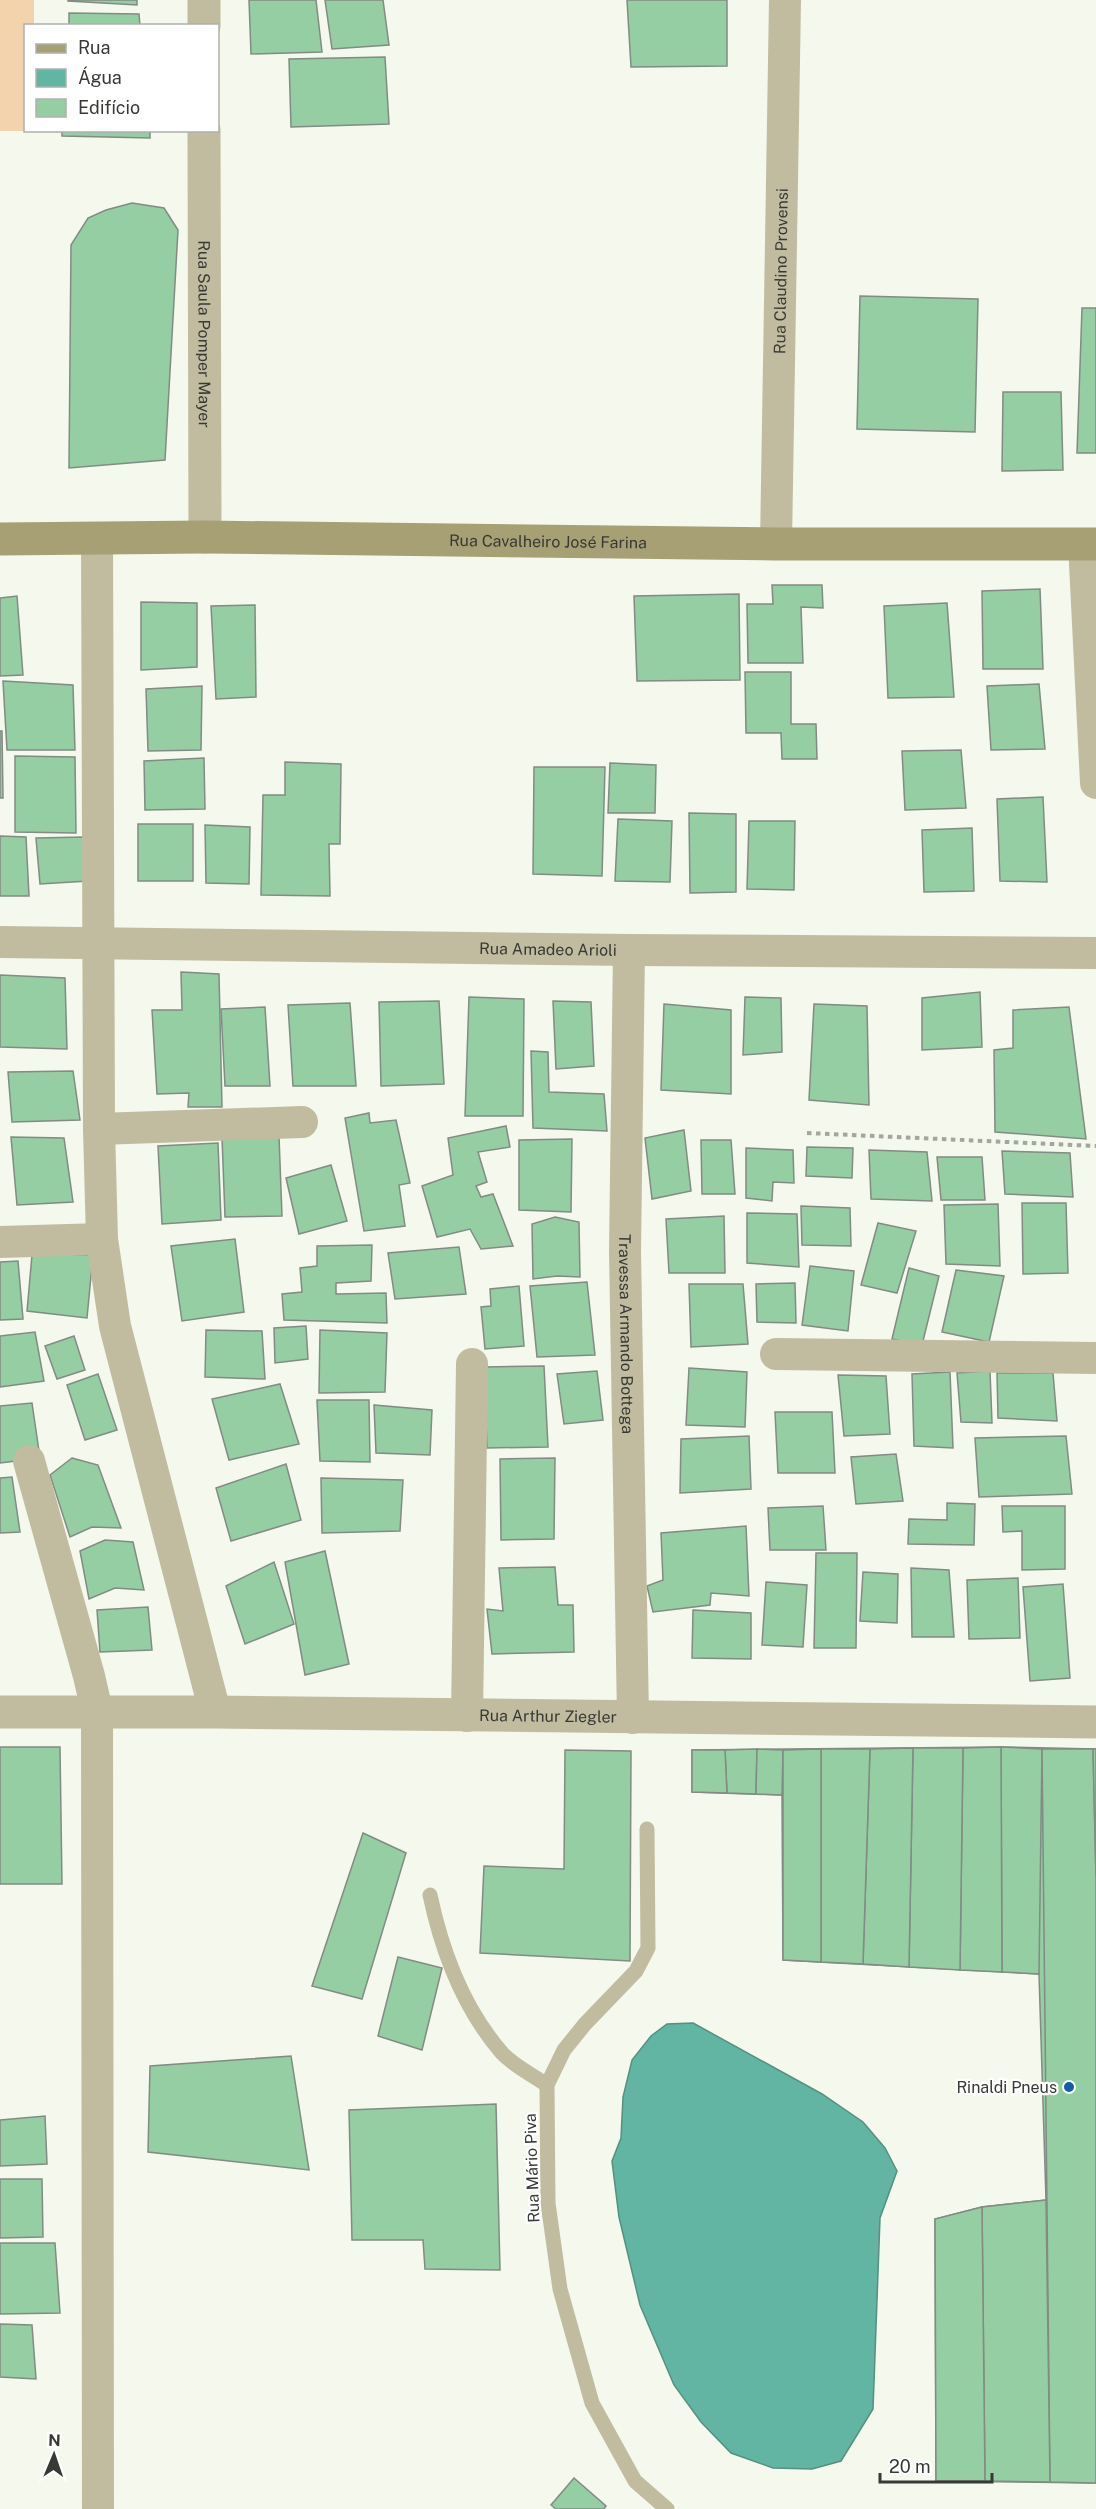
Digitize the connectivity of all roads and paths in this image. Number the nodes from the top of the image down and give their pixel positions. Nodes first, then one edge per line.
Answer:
1 (204, 0) edge
2 (785, 0) edge
3 (204, 24) edge
4 (204, 132) edge
5 (205, 537) junction
6 (0, 539) edge
7 (97, 539) junction
8 (776, 544) junction
9 (1090, 544) edge
10 (1096, 783) edge
11 (0, 942) edge
12 (99, 945) junction
13 (629, 950) junction
14 (1096, 953) edge
15 (303, 1122) dead end
16 (99, 1129) junction
17 (807, 1133) dead end
18 (1096, 1146) edge
19 (102, 1239) junction
20 (0, 1242) edge
21 (776, 1354) dead end
22 (1096, 1358) edge
23 (472, 1364) dead end
24 (29, 1461) dead end
25 (0, 1712) edge
26 (97, 1712) junction
27 (215, 1712) junction
28 (467, 1716) junction
29 (633, 1718) junction
30 (1096, 1722) edge
31 (647, 1829) dead end
32 (430, 1895) dead end
33 (547, 2085) junction
34 (98, 2509) edge
35 (668, 2509) edge

1 - 3 street
2 - 8 street, Rua Claudino Provensi
4 - 5 street, Rua Saula Pomper Mayer
5 - 7 main road, Rua Cavalheiro José Farina
5 - 8 main road, Rua Cavalheiro José Farina
6 - 7 main road, Rua Cavalheiro José Farina
7 - 12 street
8 - 9 main road, Rua Cavalheiro José Farina
9 - 10 street
11 - 12 street, Rua Amadeo Arioli
12 - 13 street, Rua Amadeo Arioli
12 - 16 street
13 - 14 street, Rua Amadeo Arioli
13 - 29 street, Travessa Armando Bottega
15 - 16 street
16 - 19 street
17 - 18 path
19 - 20 street
19 - 27 street
21 - 22 street
23 - 28 street
24 - 26 street
25 - 26 street, Rua Arthur Ziegler
26 - 27 street, Rua Arthur Ziegler
26 - 34 street
27 - 28 street, Rua Arthur Ziegler
28 - 29 street, Rua Arthur Ziegler
29 - 30 street, Rua Arthur Ziegler
31 - 33 lane, Rua Mário Piva
32 - 33 lane
33 - 35 lane, Rua Mário Piva

